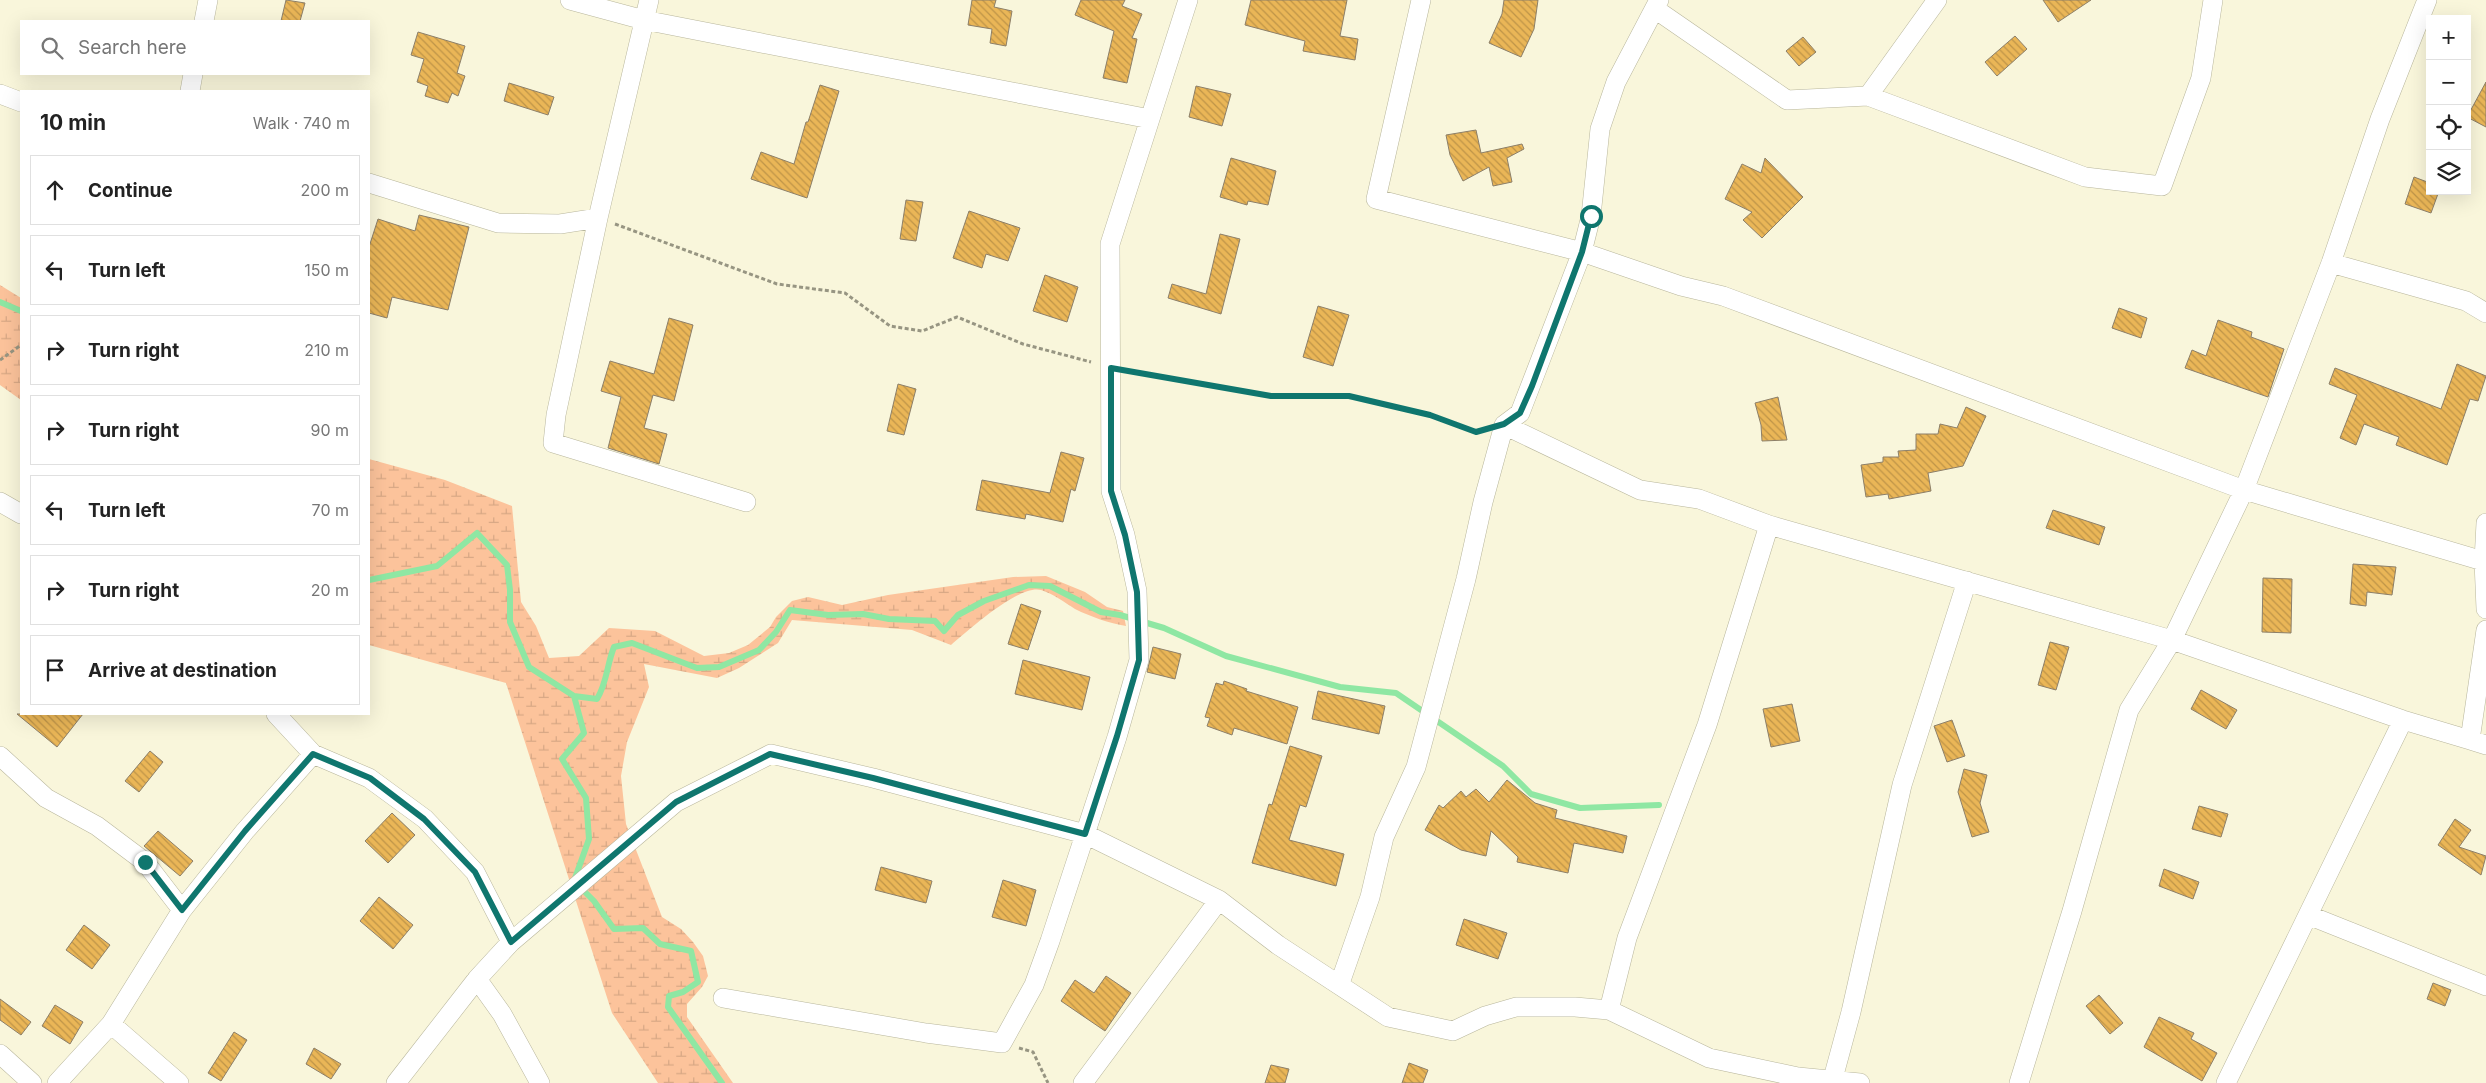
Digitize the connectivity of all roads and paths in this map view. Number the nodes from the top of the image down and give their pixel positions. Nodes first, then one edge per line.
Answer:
1 (208, 0) edge
2 (570, 0) edge
3 (649, 0) edge
4 (1188, 0) edge
5 (1421, 0) edge
6 (1936, 0) edge
7 (2213, 0) edge
8 (2426, 0) edge
9 (1657, 5) edge
10 (204, 20) edge
11 (644, 20) junction
12 (193, 75) edge
13 (190, 90) edge
14 (0, 94) edge
15 (1868, 96) junction
16 (20, 102) edge
17 (1150, 119) junction
18 (370, 183) edge
19 (598, 218) junction
20 (1582, 252) junction
21 (2331, 263) junction
22 (2486, 313) edge
23 (20, 347) edge
24 (0, 360) edge
25 (1111, 368) junction
26 (1504, 424) junction
27 (2244, 490) junction
28 (0, 502) edge
29 (746, 502) dead end
30 (20, 513) edge
31 (2486, 523) edge
32 (1769, 524) junction
33 (2485, 562) edge
34 (1967, 581) junction
35 (2486, 609) edge
36 (2486, 630) edge
37 (2172, 640) junction
38 (277, 715) edge
39 (2403, 720) junction
40 (2478, 742) edge
41 (313, 754) junction
42 (0, 756) edge
43 (1085, 834) junction
44 (1219, 900) junction
45 (182, 910) junction
46 (2308, 915) junction
47 (511, 942) junction
48 (478, 979) junction
49 (1340, 983) junction
50 (2486, 986) edge
51 (723, 998) dead end
52 (1609, 1010) junction
53 (111, 1024) junction
54 (1002, 1042) junction
55 (0, 1054) edge
56 (1832, 1082) edge
57 (32, 1083) edge
58 (57, 1083) edge
59 (179, 1083) edge
60 (396, 1083) edge
61 (540, 1083) edge
62 (1048, 1083) edge
63 (1082, 1083) edge
64 (1860, 1083) edge
65 (2019, 1083) edge
66 (2226, 1083) edge

1 - 10 street
2 - 11 street
3 - 11 street
4 - 17 street
5 - 20 street
6 - 15 street
7 - 15 street
8 - 21 street
9 - 15 street
9 - 20 street
11 - 17 street
11 - 19 street
12 - 13 street
14 - 16 street
17 - 25 street
18 - 19 street
19 - 25 path
19 - 29 street
20 - 26 street
20 - 27 street
21 - 22 street
21 - 27 street
23 - 24 path
25 - 26 path
25 - 43 street
26 - 32 street
26 - 49 street
27 - 33 street
27 - 37 street
28 - 30 street
31 - 33 street
32 - 34 street
32 - 52 street
33 - 35 street
34 - 37 street
34 - 56 street
36 - 40 street
37 - 39 street
37 - 65 street
38 - 41 street
39 - 40 street
39 - 46 street
41 - 45 street
41 - 47 street
42 - 45 street
43 - 44 street
43 - 47 street
43 - 54 street
44 - 49 street
44 - 63 street
45 - 53 street
46 - 50 street
46 - 66 street
47 - 48 street
48 - 60 street
48 - 61 street
49 - 52 street
51 - 54 street
52 - 56 street
53 - 58 street
53 - 59 street
54 - 62 path
55 - 57 street
56 - 64 street

